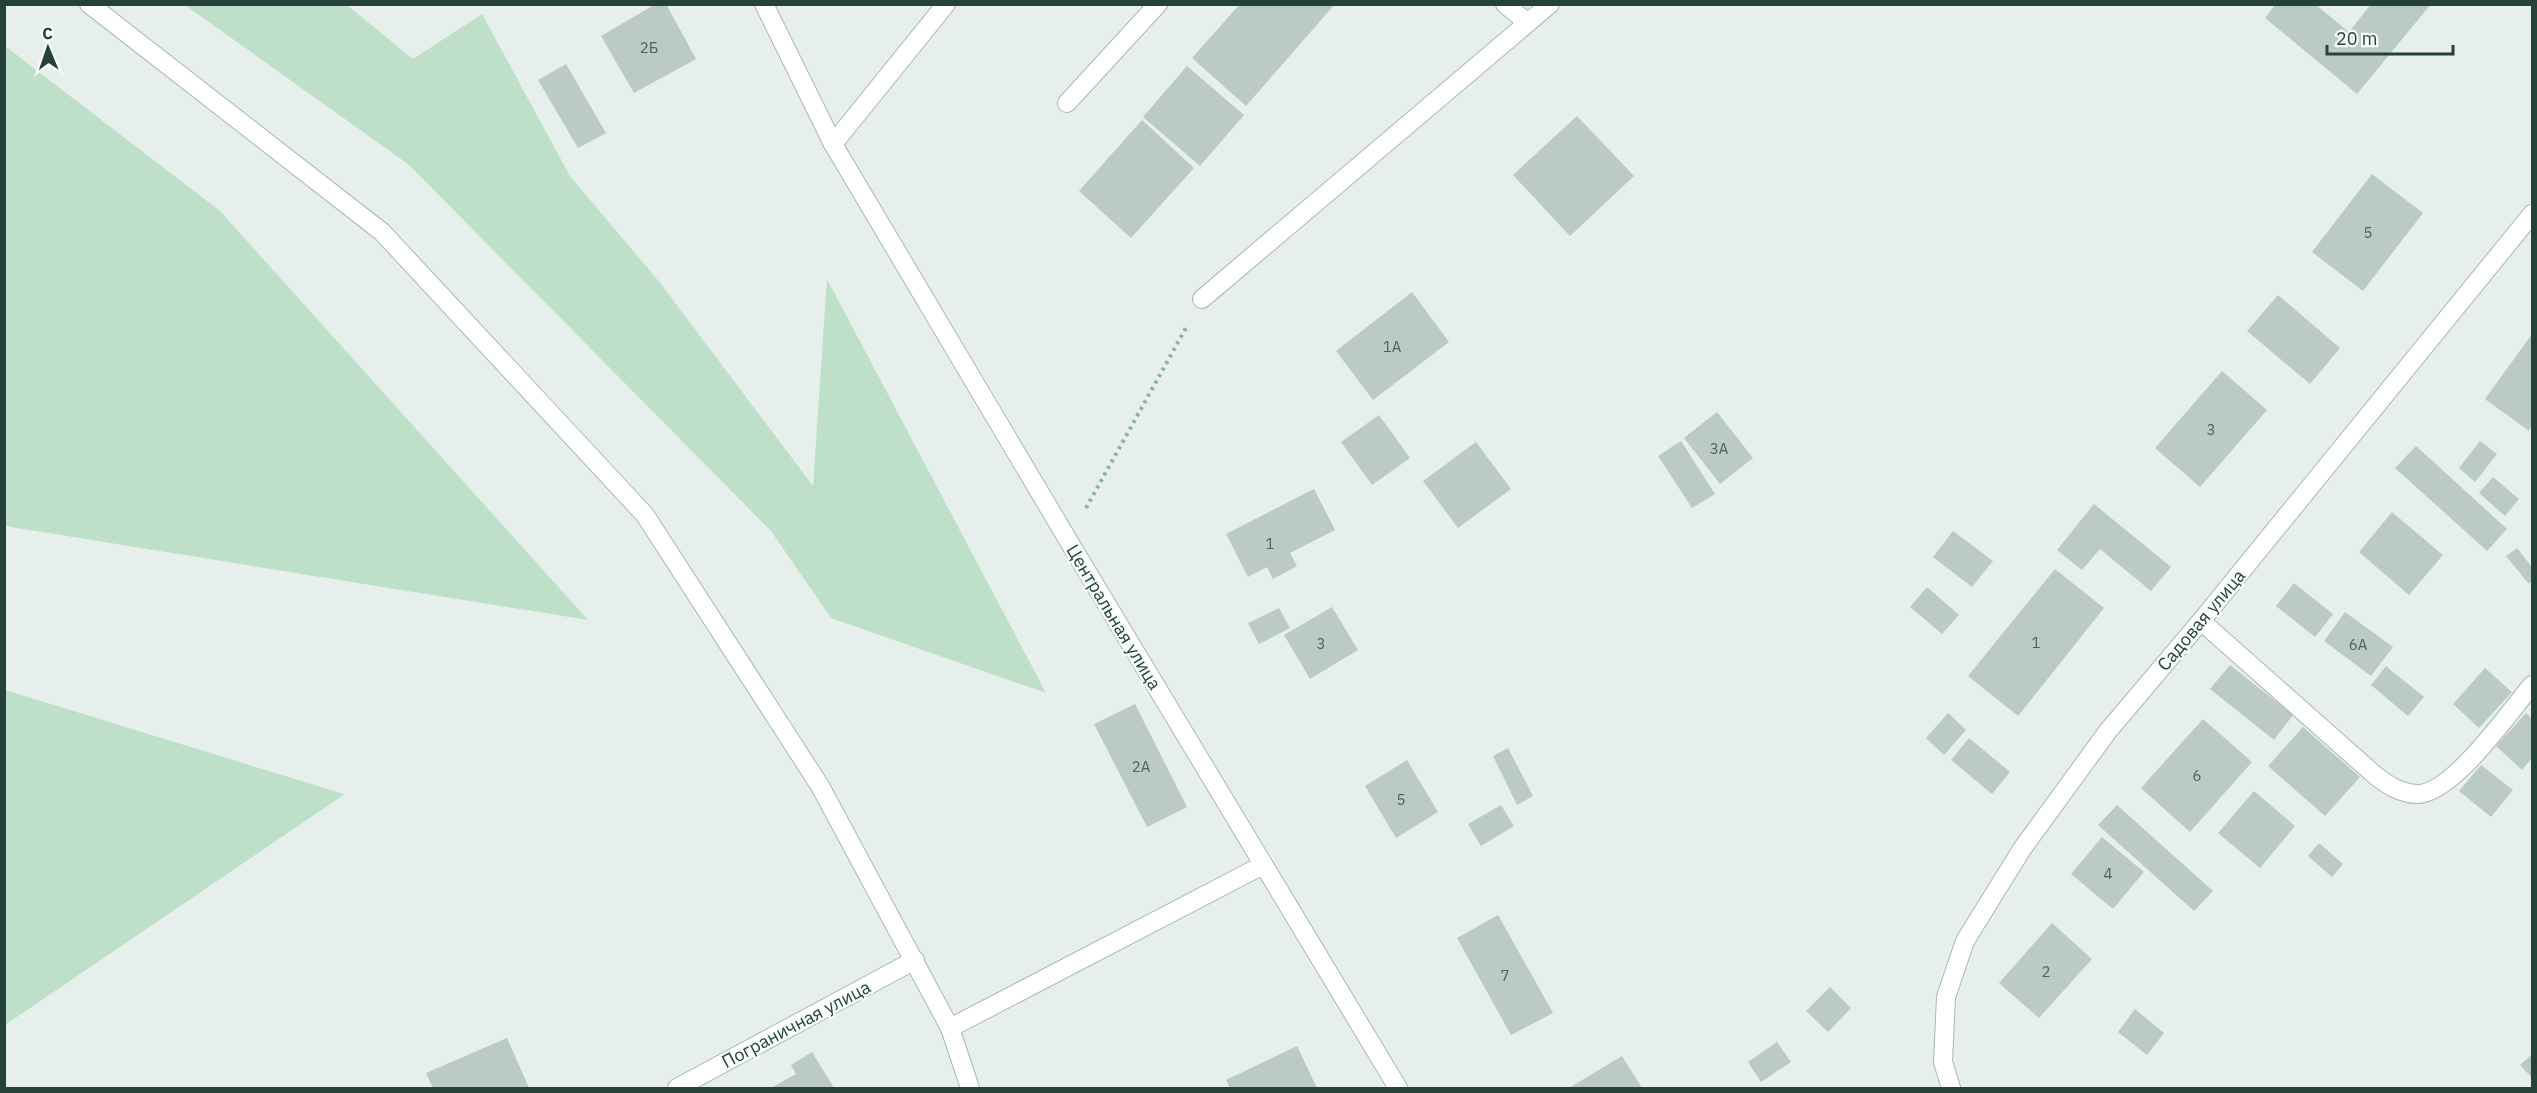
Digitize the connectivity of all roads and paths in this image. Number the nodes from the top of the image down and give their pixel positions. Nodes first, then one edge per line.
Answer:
1 (89, 4) edge
2 (764, 4) edge
3 (946, 4) edge
4 (1158, 4) edge
5 (1506, 4) edge
6 (1550, 4) edge
7 (1528, 23) junction
8 (1067, 103) dead end
9 (833, 144) junction
10 (2532, 214) edge
11 (1202, 299) joint
12 (1068, 540) junction
13 (2202, 621) junction
14 (2532, 685) edge
15 (1263, 865) junction
16 (915, 960) junction
17 (950, 1028) junction
18 (677, 1089) edge
19 (970, 1089) edge
20 (1398, 1089) edge
21 (1951, 1089) edge

1 - 16 street
2 - 9 street, Центральная улица
3 - 9 street
4 - 8 street
5 - 7 street
6 - 7 street
7 - 11 street
9 - 12 street, Центральная улица
10 - 13 street, Садовая улица
11 - 12 path
12 - 15 street, Центральная улица
13 - 14 street
13 - 21 street, Садовая улица
15 - 17 street
15 - 20 street, Центральная улица
16 - 17 street
16 - 18 street, Пограничная улица
17 - 19 street

